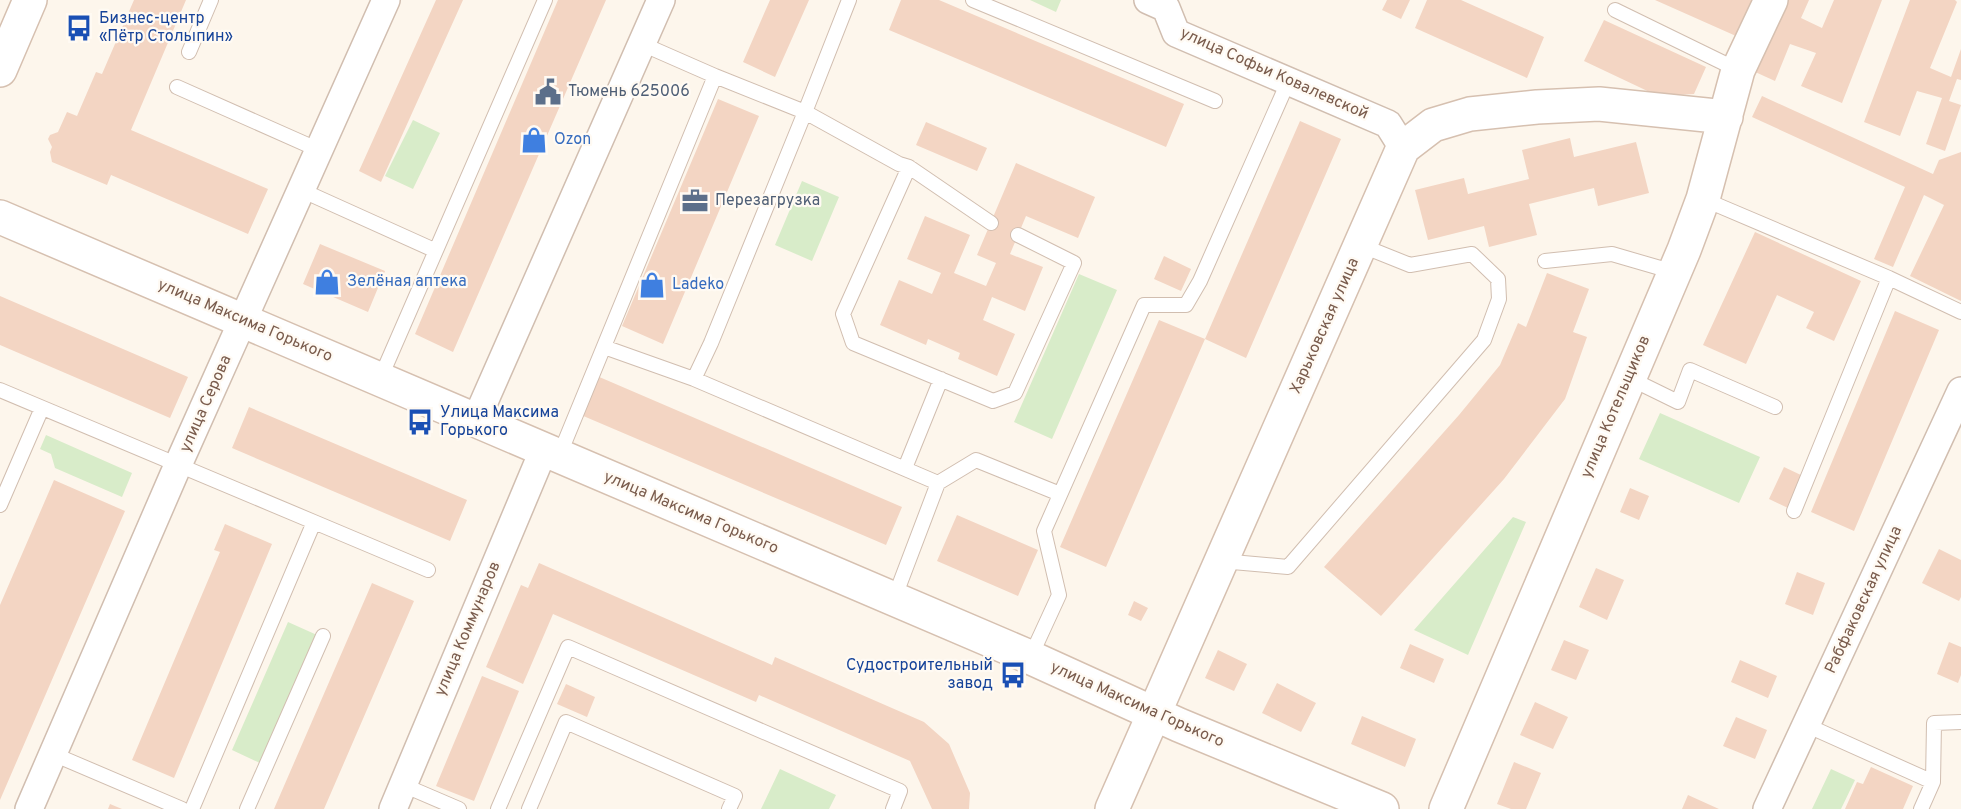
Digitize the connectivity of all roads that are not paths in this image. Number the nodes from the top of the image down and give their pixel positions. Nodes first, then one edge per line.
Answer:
1 (30, 0) edge
2 (211, 0) edge
3 (386, 0) edge
4 (545, 0) edge
5 (661, 0) edge
6 (849, 0) edge
7 (973, 0) edge
8 (1148, 0) edge
9 (1771, 0) edge
10 (1615, 10) dead end
11 (642, 44) junction
12 (189, 52) dead end
13 (0, 70) edge
14 (1738, 70) junction
15 (715, 76) junction
16 (1288, 82) junction
17 (177, 87) dead end
18 (1215, 102) dead end
19 (805, 112) junction
20 (1726, 117) junction
21 (1403, 148) junction
22 (319, 150) junction
23 (909, 167) junction
24 (301, 190) junction
25 (1703, 198) junction
26 (0, 217) edge
27 (991, 223) dead end
28 (1018, 235) dead end
29 (1360, 245) junction
30 (435, 250) junction
31 (1545, 261) dead end
32 (1674, 272) junction
33 (1889, 278) junction
34 (1961, 312) edge
35 (243, 320) junction
36 (604, 348) junction
37 (1629, 378) junction
38 (380, 379) junction
39 (694, 379) junction
40 (941, 380) junction
41 (0, 390) edge
42 (1961, 391) edge
43 (1775, 407) dead end
44 (42, 408) junction
45 (476, 420) junction
46 (552, 453) junction
47 (178, 465) junction
48 (905, 468) junction
49 (939, 483) junction
50 (1060, 494) junction
51 (0, 505) edge
52 (1794, 511) dead end
53 (314, 522) junction
54 (1221, 561) junction
55 (428, 570) dead end
56 (894, 599) junction
57 (323, 636) dead end
58 (1030, 658) junction
59 (1154, 714) junction
60 (1961, 722) edge
61 (1806, 725) junction
62 (53, 754) junction
63 (1933, 782) junction
64 (398, 797) edge
65 (29, 809) edge
66 (182, 809) edge
67 (192, 809) edge
68 (247, 809) edge
69 (459, 809) edge
70 (498, 809) edge
71 (529, 809) edge
72 (729, 809) edge
73 (892, 809) edge
74 (1112, 809) edge
75 (1382, 809) edge
76 (1446, 809) edge
77 (1767, 809) edge
78 (1921, 809) edge

1 - 13 street
2 - 12 lane
3 - 22 street, улица Серова
4 - 30 lane
5 - 11 street
6 - 19 lane
7 - 18 lane
8 - 16 street, улица Софьи Ковалевской
9 - 14 street, улица Котельщиков
10 - 14 lane
11 - 15 lane
11 - 45 street
14 - 20 street, улица Котельщиков
15 - 19 lane
15 - 36 lane
16 - 21 street, улица Софьи Ковалевской
16 - 50 lane
17 - 22 lane
19 - 23 lane
19 - 39 lane
20 - 21 street, Харьковская улица
20 - 25 street, улица Котельщиков
21 - 29 street, Харьковская улица
22 - 24 street, улица Серова
23 - 27 lane
23 - 40 lane
24 - 30 lane
24 - 35 street, улица Серова
25 - 32 street, улица Котельщиков
25 - 33 lane
26 - 35 street, улица Максима Горького
28 - 40 lane
29 - 54 street, Харьковская улица
29 - 54 lane
30 - 38 lane
31 - 32 lane
32 - 37 street, улица Котельщиков
33 - 34 lane
33 - 52 lane
35 - 38 street, улица Максима Горького
35 - 47 street, улица Серова
36 - 39 lane
36 - 46 lane
37 - 43 lane
37 - 76 street, улица Котельщиков
38 - 45 street, улица Максима Горького
39 - 48 lane
40 - 48 lane
41 - 44 lane
42 - 61 street, Рабфаковская улица
44 - 47 lane
44 - 51 lane
45 - 46 street, улица Максима Горького
46 - 56 street, улица Максима Горького
46 - 64 street, улица Коммунаров
47 - 53 lane
47 - 62 street, улица Серова
48 - 49 lane
49 - 50 lane
49 - 56 lane
50 - 58 lane
53 - 55 lane
53 - 67 lane
54 - 59 street, Харьковская улица
56 - 58 street, улица Максима Горького
57 - 68 lane
58 - 59 street, улица Максима Горького
59 - 74 street, Харьковская улица
59 - 75 street, улица Максима Горького
60 - 63 lane
61 - 63 lane
61 - 77 street, Рабфаковская улица
62 - 65 street, улица Серова
62 - 66 lane
63 - 78 lane
64 - 69 lane
70 - 73 lane
71 - 72 lane

